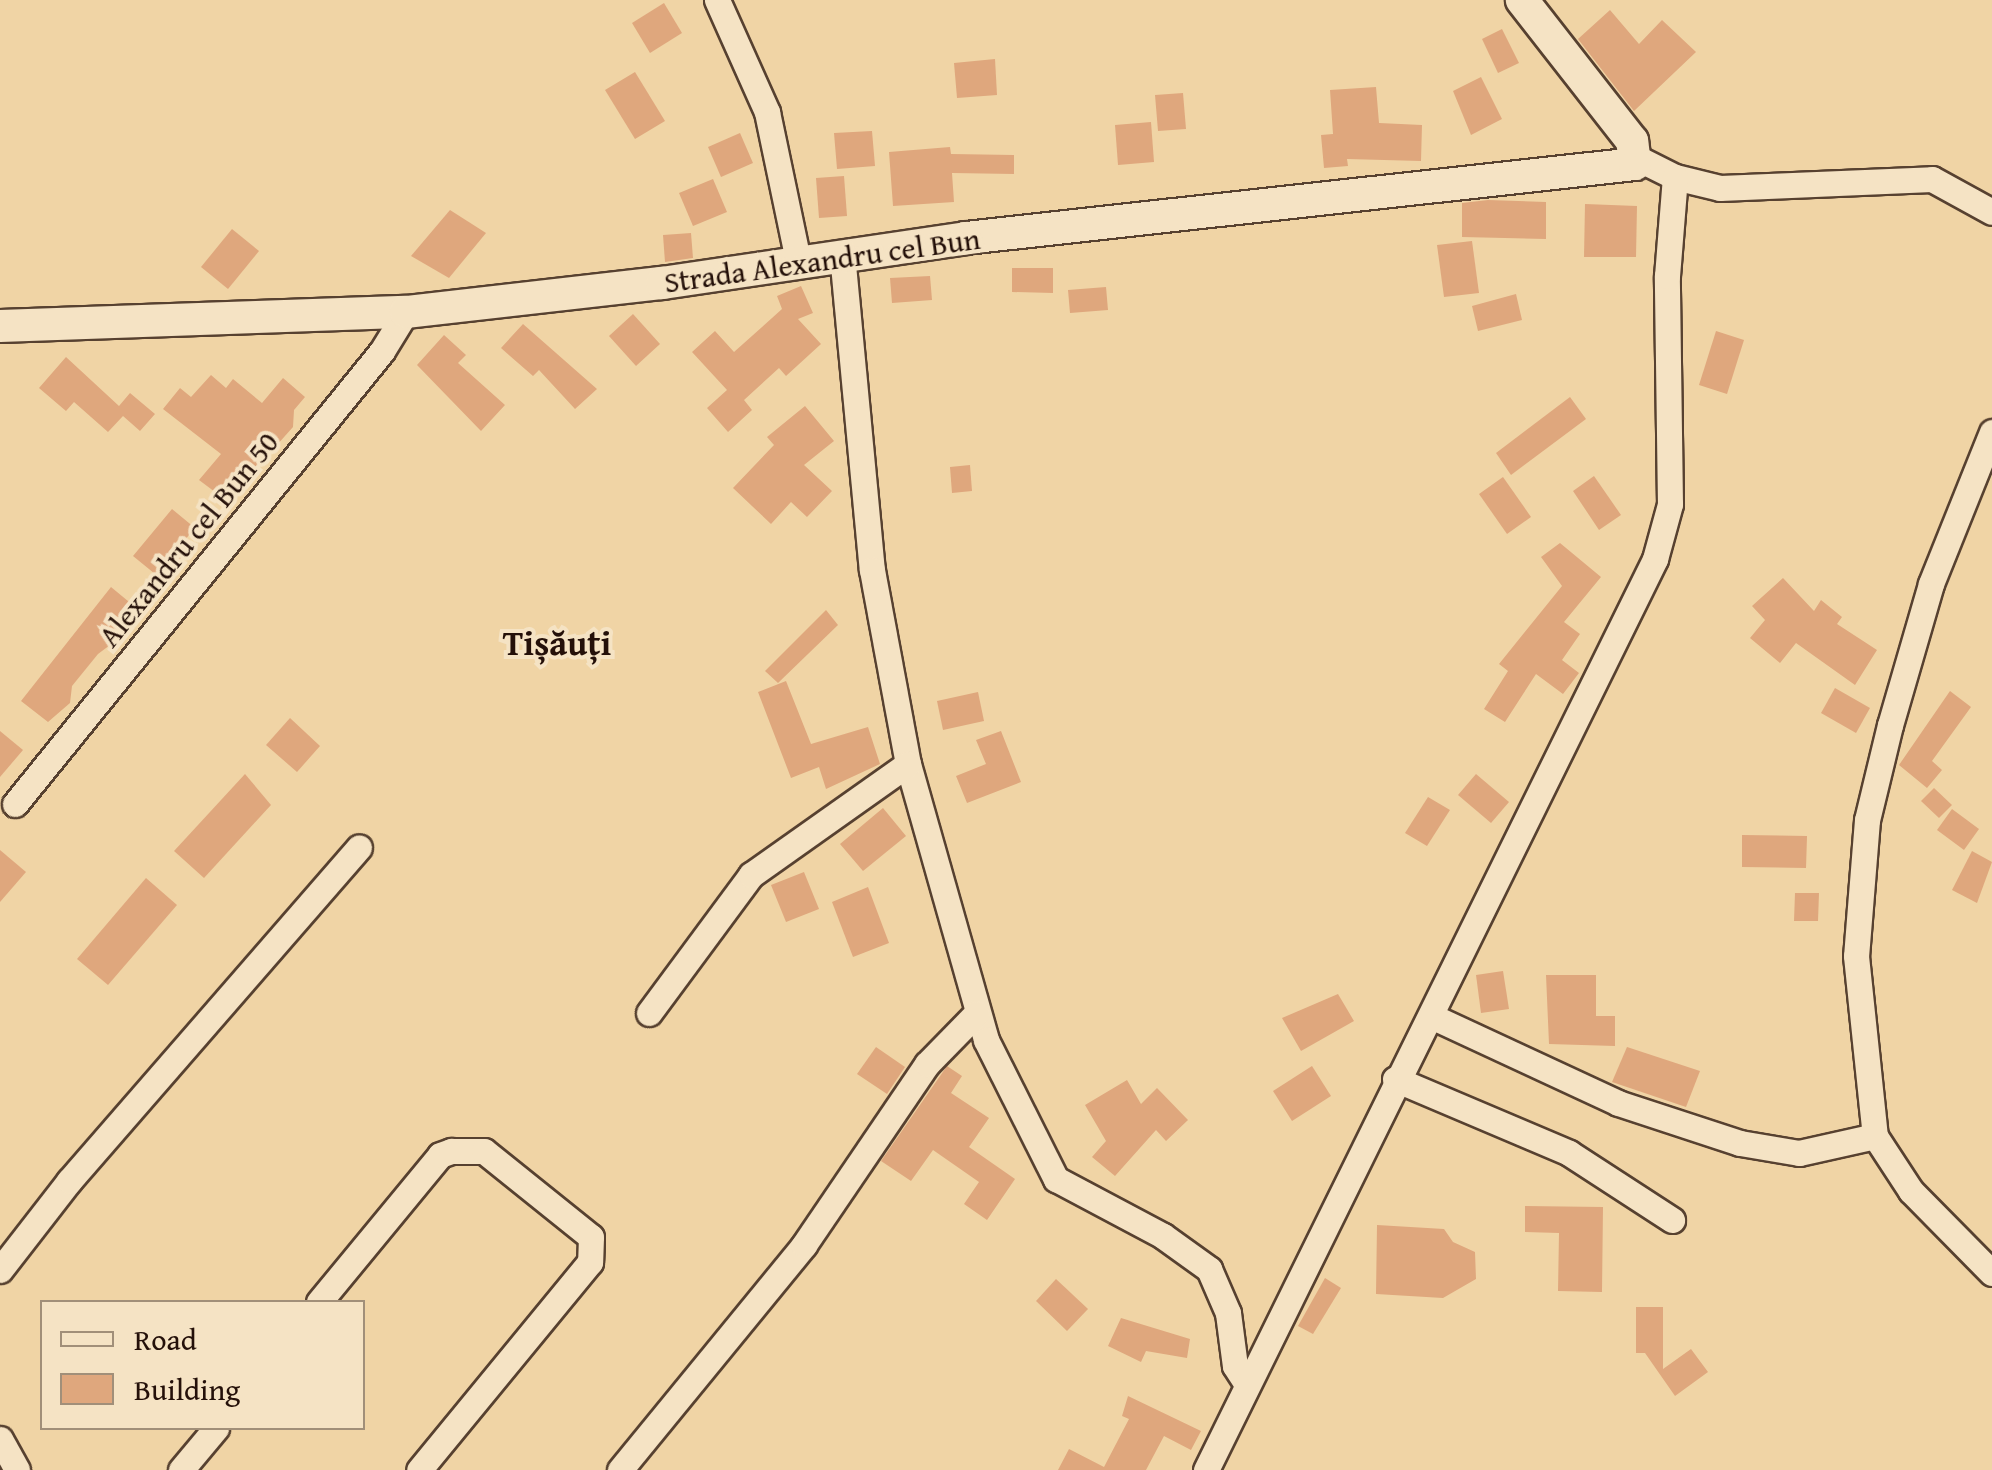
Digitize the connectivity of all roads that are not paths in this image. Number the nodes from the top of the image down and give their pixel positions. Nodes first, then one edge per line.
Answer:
1 (717, 0) edge
2 (1522, 0) edge
3 (1639, 159) junction
4 (1676, 178) junction
5 (1992, 212) edge
6 (842, 254) junction
7 (798, 261) junction
8 (406, 312) junction
9 (0, 326) edge
10 (1992, 432) edge
11 (908, 764) junction
12 (14, 804) dead end
13 (359, 847) dead end
14 (649, 1013) dead end
15 (977, 1013) junction
16 (1431, 1016) junction
17 (1395, 1079) junction
18 (1875, 1136) junction
19 (1672, 1220) dead end
20 (0, 1270) edge
21 (1992, 1272) edge
22 (321, 1300) edge
23 (1246, 1383) junction
24 (214, 1430) edge
25 (0, 1439) edge
26 (17, 1470) edge
27 (181, 1470) edge
28 (420, 1470) edge
29 (620, 1470) edge
30 (1206, 1470) edge

1 - 7 street
2 - 3 street
3 - 4 street
3 - 6 street, Strada Alexandru cel Bun
4 - 5 street
4 - 16 street
6 - 7 street, Strada Alexandru cel Bun
6 - 11 street
7 - 8 street, Strada Alexandru cel Bun
8 - 9 street, Strada Alexandru cel Bun
8 - 12 street, Alexandru cel Bun 50
10 - 18 street
11 - 14 street
11 - 15 street
13 - 20 street
15 - 23 street
15 - 29 street
16 - 17 street
16 - 18 street
17 - 19 street
17 - 23 street
18 - 21 street
22 - 28 street
23 - 30 street
24 - 27 street
25 - 26 street

